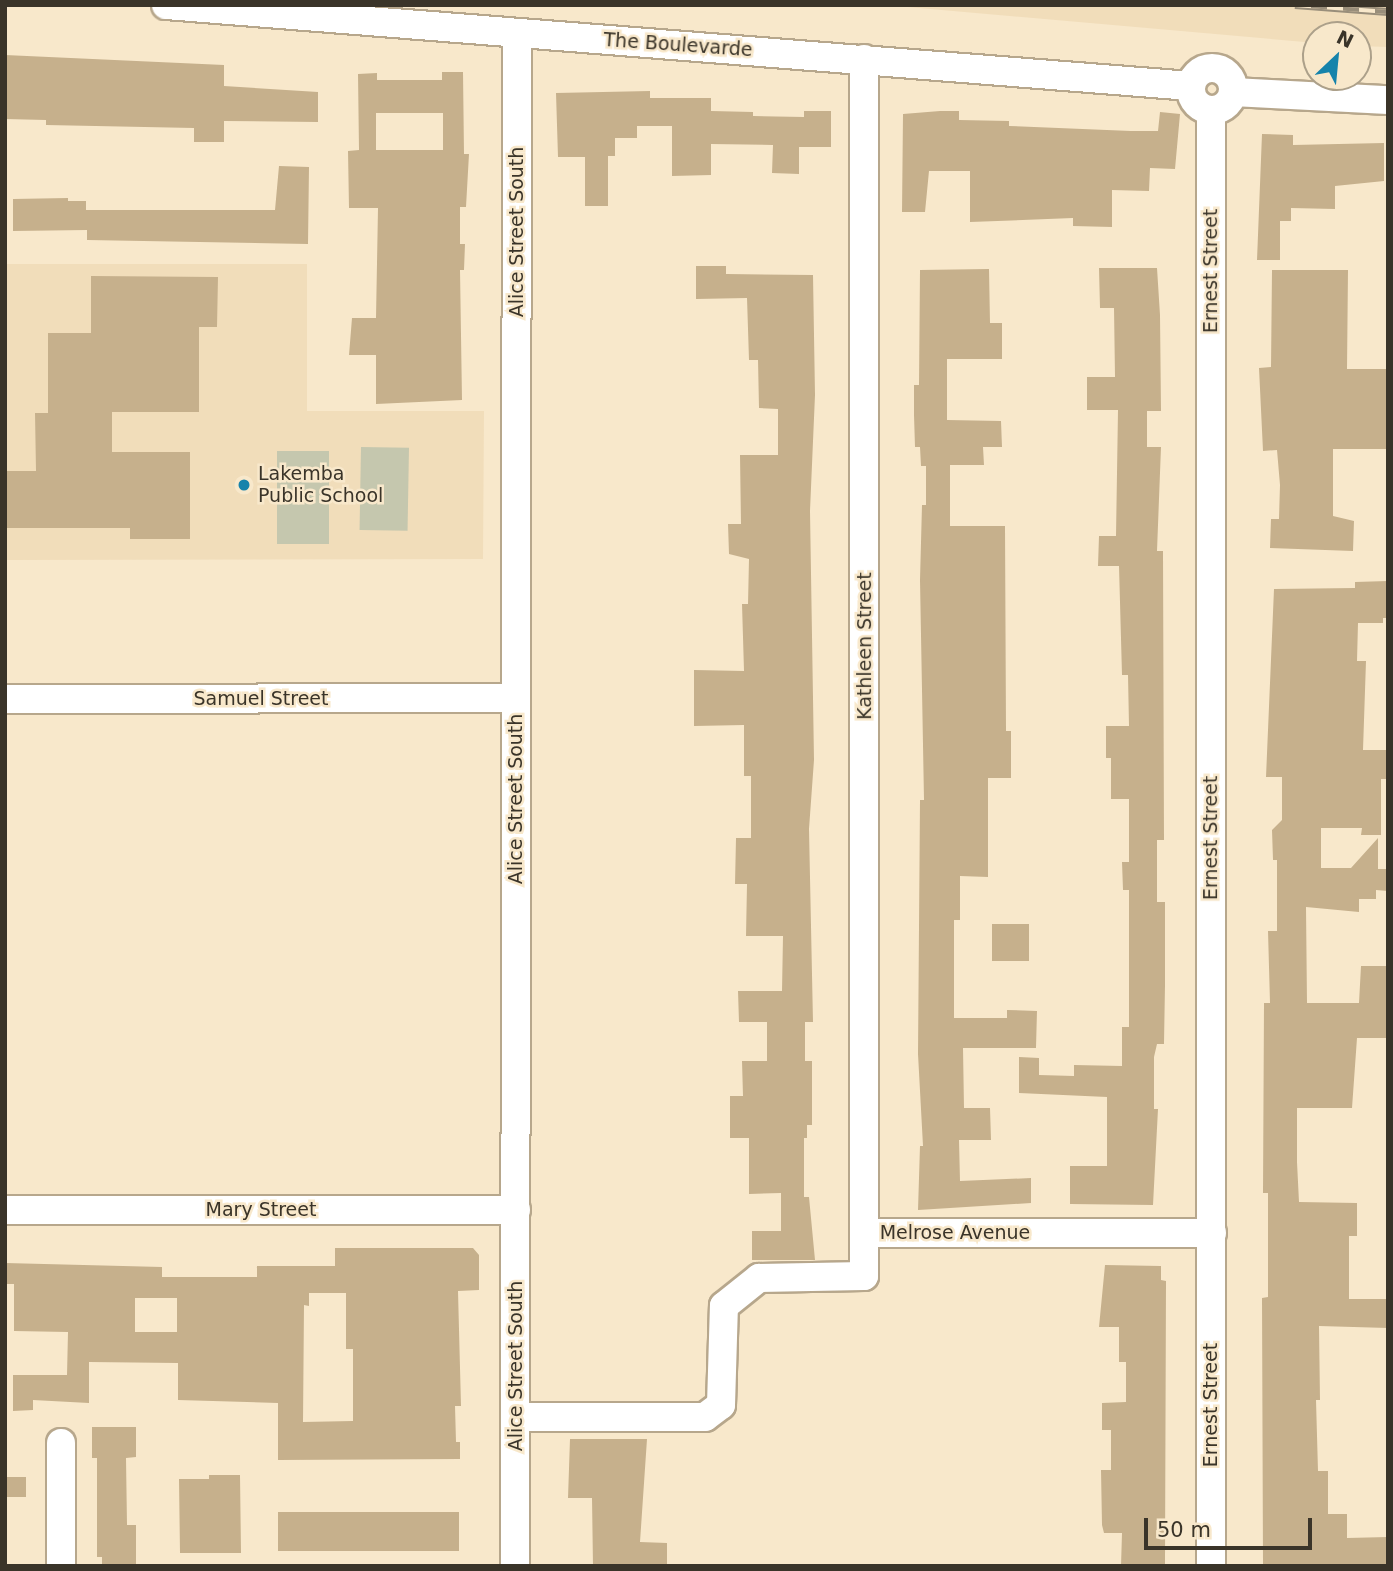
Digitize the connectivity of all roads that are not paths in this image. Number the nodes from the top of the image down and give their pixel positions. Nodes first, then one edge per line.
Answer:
1 (166, 5) edge
2 (517, 33) junction
3 (864, 59) junction
4 (1191, 86) junction
5 (1233, 92) junction
6 (1388, 100) edge
7 (1211, 110) junction
8 (516, 698) junction
9 (5, 699) edge
10 (5, 1210) edge
11 (516, 1210) junction
12 (864, 1233) junction
13 (1212, 1233) junction
14 (516, 1417) junction
15 (61, 1443) dead end
16 (61, 1566) edge
17 (515, 1566) edge
18 (1211, 1566) edge

1 - 2 street, The Boulevarde
2 - 3 street, The Boulevarde
2 - 8 street, Alice Street South
3 - 4 street, The Boulevarde
3 - 12 street, Kathleen Street
4 - 5 street
4 - 7 street
5 - 6 street
5 - 7 street
7 - 13 street, Ernest Street
8 - 9 street, Samuel Street
8 - 11 street, Alice Street South
10 - 11 street, Mary Street
11 - 14 street, Alice Street South
12 - 13 street, Melrose Avenue
12 - 14 street, Melrose Avenue
13 - 18 street, Ernest Street
14 - 17 street, Alice Street South
15 - 16 street

